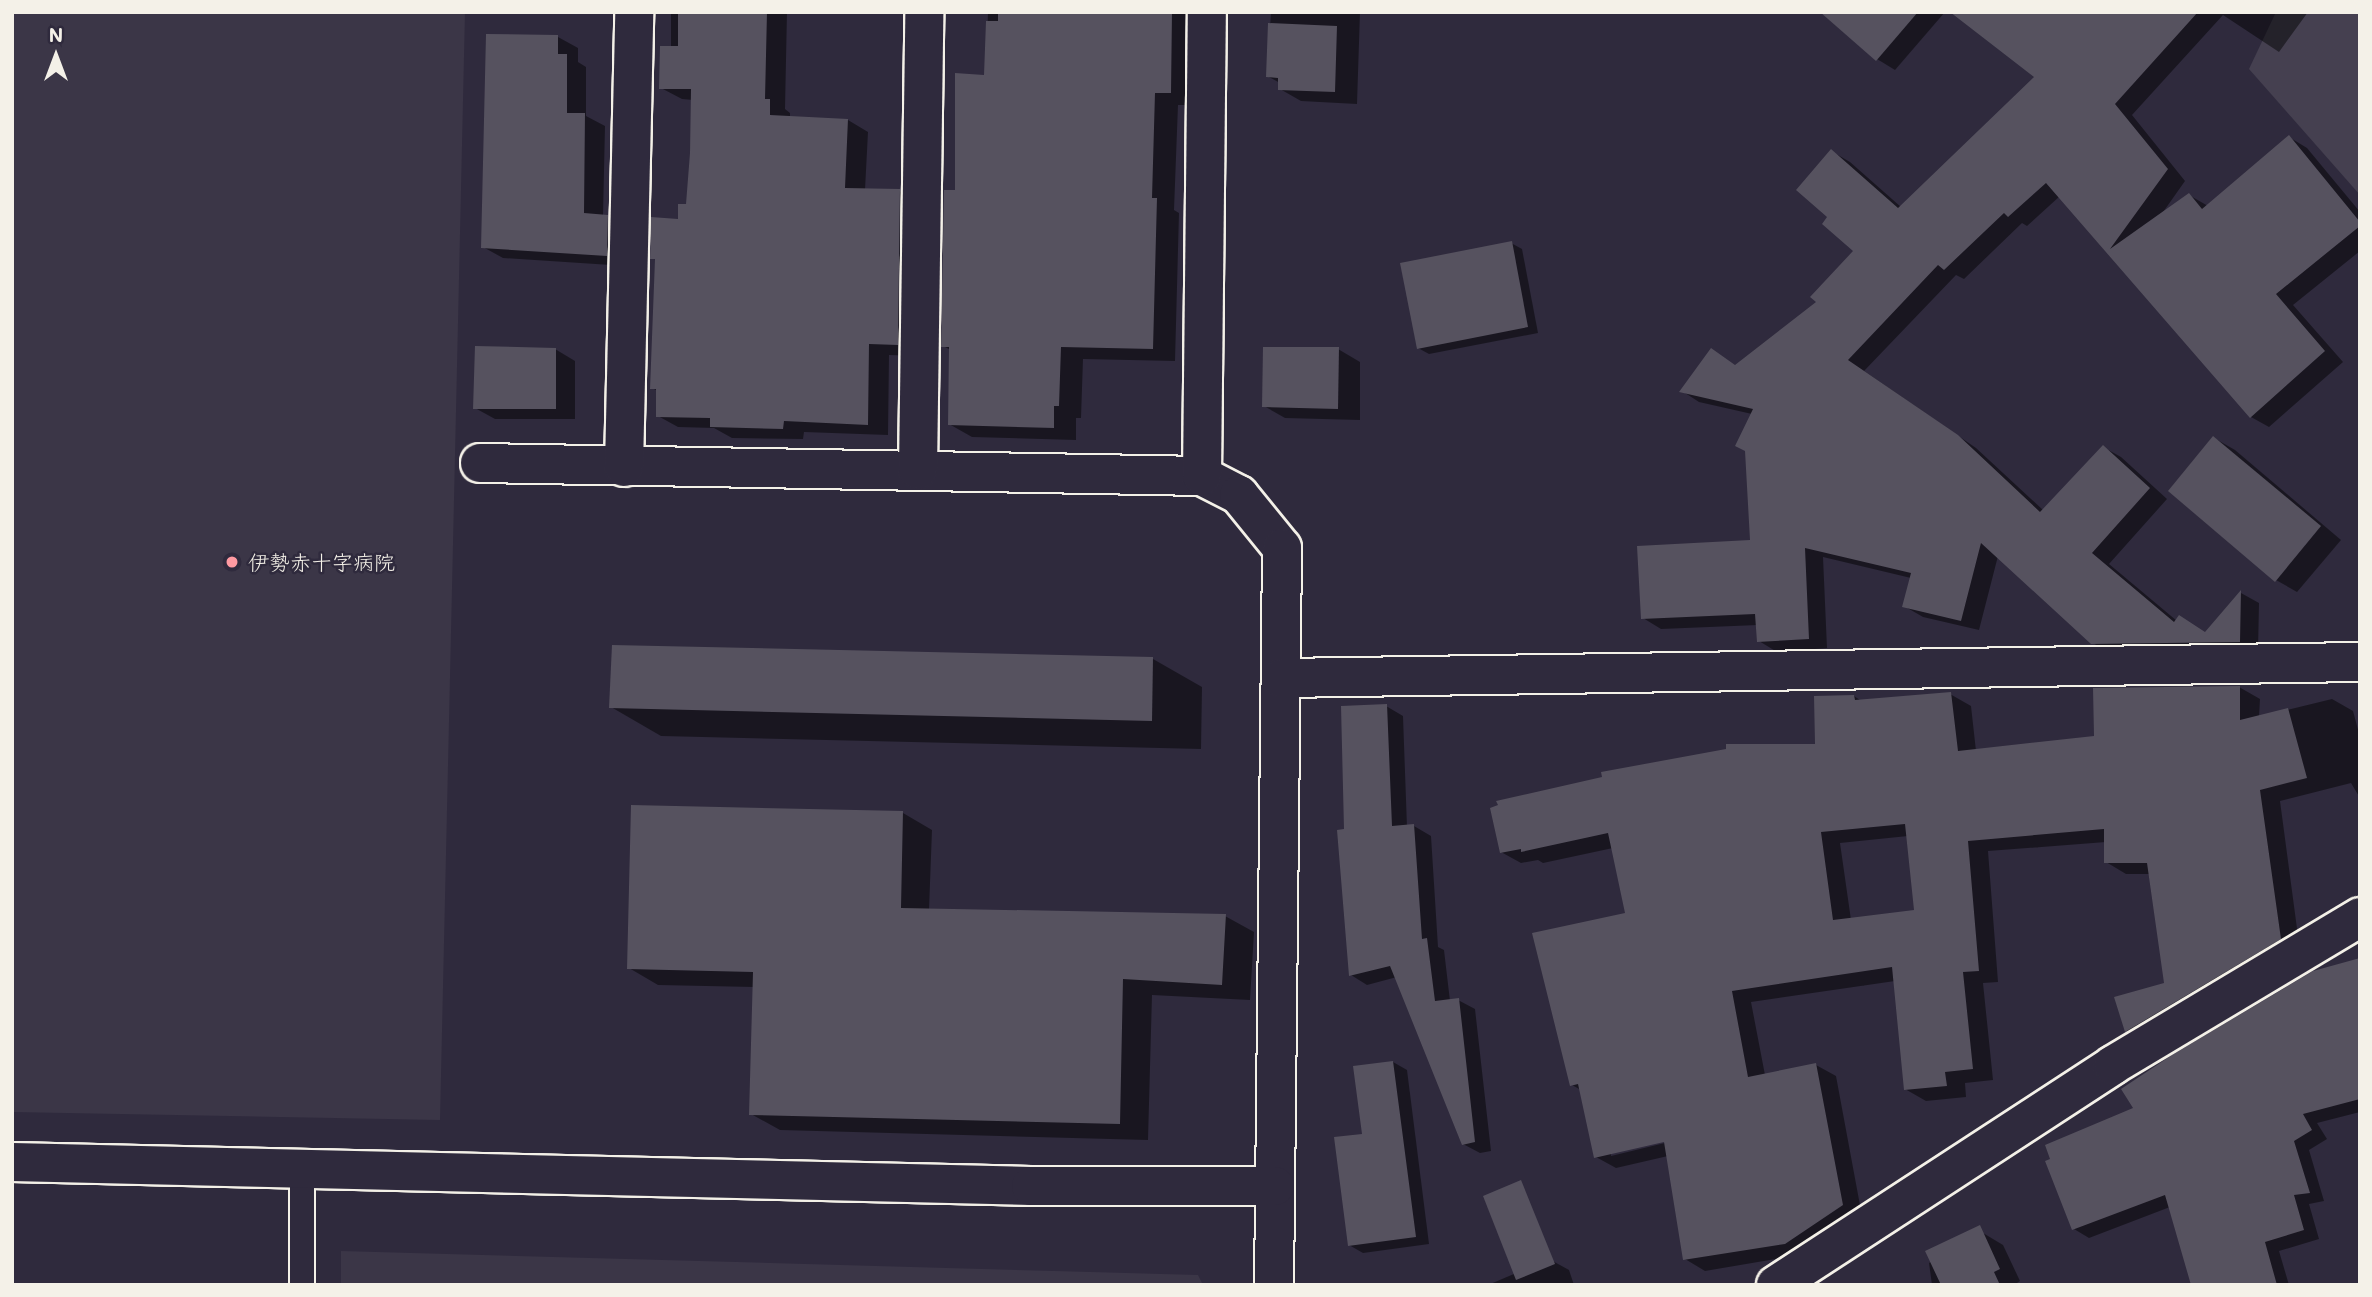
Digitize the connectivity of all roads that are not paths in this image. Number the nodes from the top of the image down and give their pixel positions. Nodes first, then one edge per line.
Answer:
1 (634, 12) edge
2 (924, 12) edge
3 (1207, 12) edge
4 (480, 463) dead end
5 (624, 467) junction
6 (918, 470) junction
7 (1202, 476) junction
8 (2360, 662) edge
9 (1282, 678) junction
10 (2360, 917) edge
11 (12, 1162) edge
12 (302, 1168) junction
13 (1275, 1186) junction
14 (302, 1285) edge
15 (1274, 1285) edge
16 (1776, 1285) edge

1 - 5 street
2 - 6 street
3 - 7 street
4 - 5 street
5 - 6 street
6 - 7 street
7 - 9 street
8 - 9 street
9 - 13 street
10 - 16 street
11 - 12 street
12 - 13 street
12 - 14 lane
13 - 15 street

